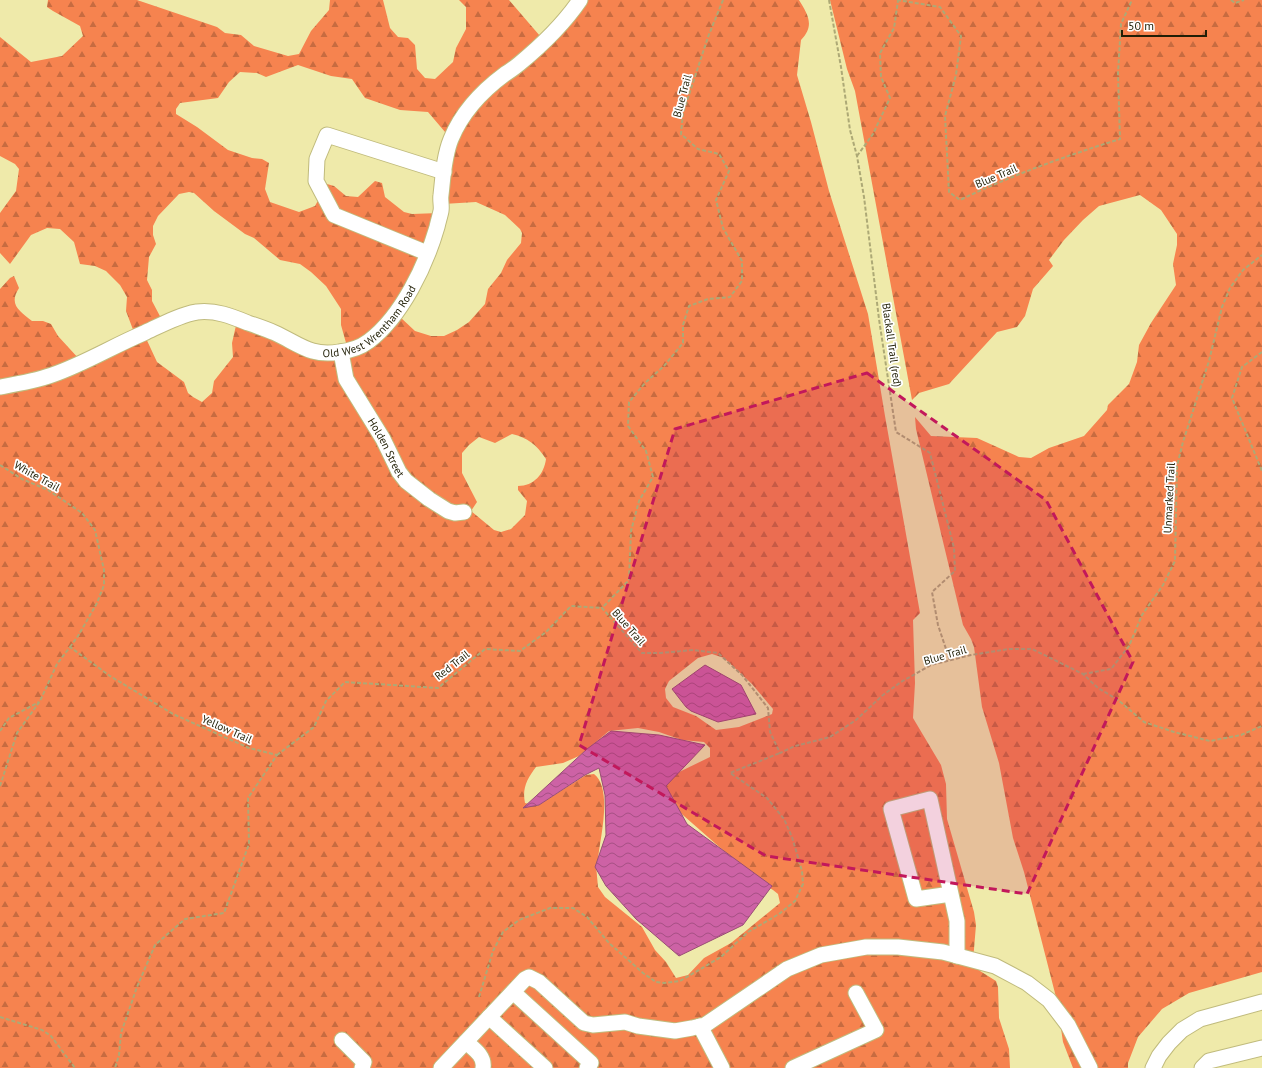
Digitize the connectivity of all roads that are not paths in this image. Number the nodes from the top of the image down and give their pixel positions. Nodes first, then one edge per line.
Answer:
1 (580, 0) edge
2 (444, 172) junction
3 (427, 253) junction
4 (341, 352) junction
5 (0, 387) edge
6 (464, 512) dead end
7 (951, 894) junction
8 (957, 956) junction
9 (513, 992) junction
10 (856, 993) dead end
11 (1262, 1002) edge
12 (489, 1017) junction
13 (700, 1026) junction
14 (342, 1040) dead end
15 (466, 1042) junction
16 (1262, 1048) edge
17 (362, 1068) edge
18 (441, 1068) edge
19 (483, 1068) edge
20 (545, 1068) edge
21 (587, 1068) edge
22 (722, 1068) edge
23 (793, 1068) edge
24 (1090, 1068) edge
25 (1153, 1068) edge
26 (1202, 1068) edge

1 - 2 street, Old West Wrentham Road
2 - 3 street, Old West Wrentham Road
2 - 3 street
3 - 4 street, Old West Wrentham Road
4 - 5 street, Old West Wrentham Road
4 - 6 street, Holden Street
7 - 7 street
7 - 8 street
8 - 13 street
8 - 24 street
9 - 12 street
9 - 13 street
9 - 21 street
10 - 23 street
11 - 25 street
12 - 15 street
12 - 20 street
13 - 22 street
14 - 17 street
15 - 18 street
15 - 19 street
16 - 26 street

